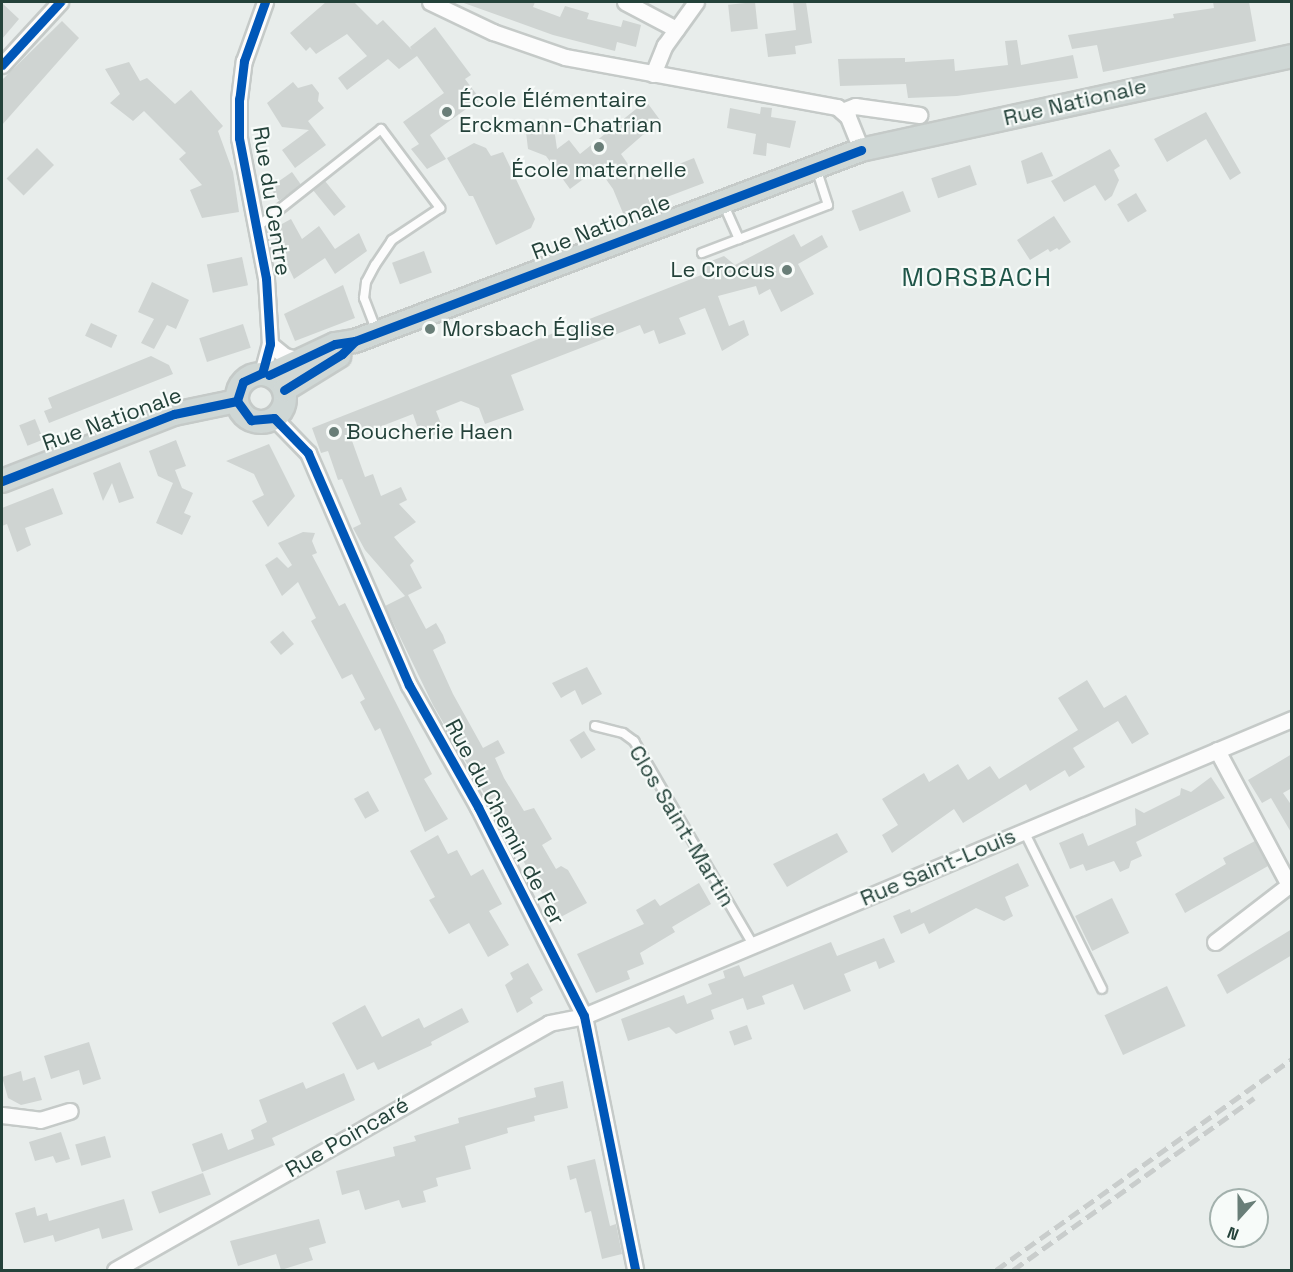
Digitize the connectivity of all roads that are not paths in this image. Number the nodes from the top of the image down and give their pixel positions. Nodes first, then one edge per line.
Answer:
1 (60, 2) edge
2 (265, 2) edge
3 (430, 2) edge
4 (625, 2) edge
5 (696, 2) edge
6 (676, 28) junction
7 (1292, 56) edge
8 (2, 65) edge
9 (653, 74) junction
10 (842, 111) junction
11 (919, 115) dead end
12 (861, 150) junction
13 (816, 166) junction
14 (723, 201) junction
15 (257, 227) junction
16 (739, 239) junction
17 (702, 253) dead end
18 (377, 333) junction
19 (355, 342) junction
20 (270, 344) junction
21 (297, 359) junction
22 (272, 380) junction
23 (237, 401) junction
24 (274, 418) junction
25 (2, 480) edge
26 (1292, 719) edge
27 (595, 726) dead end
28 (1217, 750) junction
29 (1024, 831) junction
30 (1215, 942) dead end
31 (753, 945) junction
32 (1102, 989) dead end
33 (584, 1016) junction
34 (70, 1111) dead end
35 (2, 1115) edge
36 (115, 1270) edge
37 (635, 1270) edge

1 - 8 street
2 - 15 street, Rue du Centre
3 - 9 street
4 - 6 street
5 - 6 street
6 - 9 street
7 - 12 main road, Rue Nationale
9 - 10 street
10 - 11 street
10 - 12 street
12 - 13 main road, Rue Nationale
13 - 14 main road, Rue Nationale
13 - 16 lane
14 - 16 lane
14 - 18 main road, Rue Nationale
15 - 18 lane
15 - 20 street, Rue du Centre
16 - 17 lane
18 - 19 main road, Rue Nationale
19 - 21 main road, Rue Nationale
19 - 22 main road, Rue Nationale
20 - 21 street
20 - 22 street, Rue du Centre
21 - 22 main road, Rue Nationale
22 - 23 main road
22 - 24 main road
23 - 24 main road
23 - 25 main road, Rue Nationale
24 - 33 street, Rue du Chemin de Fer
26 - 28 street, Rue Saint-Louis
27 - 31 lane, Clos Saint-Martin
28 - 29 street, Rue Saint-Louis
28 - 30 street
29 - 31 street, Rue Saint-Louis
29 - 32 lane
31 - 33 street, Rue Saint-Louis
33 - 36 street, Rue Poincaré
33 - 37 street, Rue du Chemin de Fer
34 - 35 street

